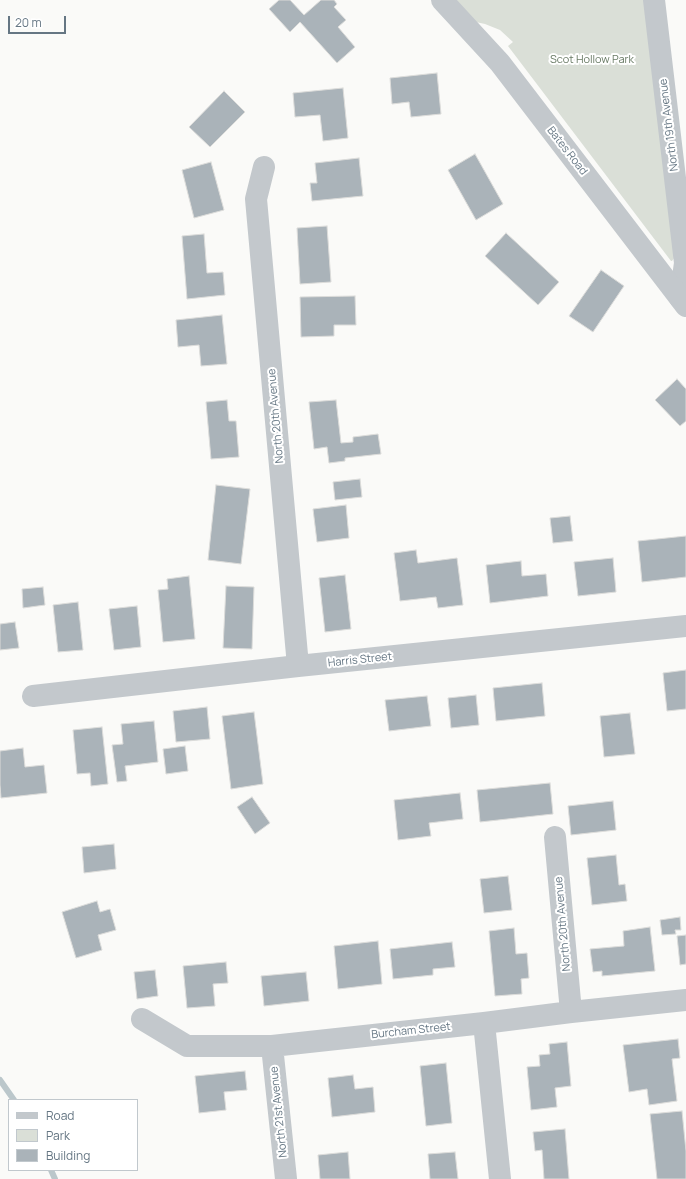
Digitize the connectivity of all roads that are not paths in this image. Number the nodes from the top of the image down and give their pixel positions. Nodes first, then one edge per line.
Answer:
1 (442, 0) edge
2 (654, 0) edge
3 (264, 167) dead end
4 (683, 302) edge
5 (686, 626) edge
6 (298, 666) junction
7 (34, 696) dead end
8 (555, 837) dead end
9 (686, 1000) edge
10 (571, 1012) junction
11 (142, 1019) dead end
12 (484, 1023) junction
13 (272, 1046) junction
14 (286, 1179) edge
15 (500, 1179) edge

1 - 4 street, Bates Road
2 - 4 street, North 19th Avenue
3 - 6 street, North 20th Avenue
5 - 6 street, Harris Street
6 - 7 street, Harris Street
8 - 10 street, North 20th Avenue
9 - 10 street, Burcham Street
10 - 12 street, Burcham Street
11 - 13 street, Burcham Street
12 - 13 street, Burcham Street
12 - 15 street
13 - 14 street, North 21st Avenue

